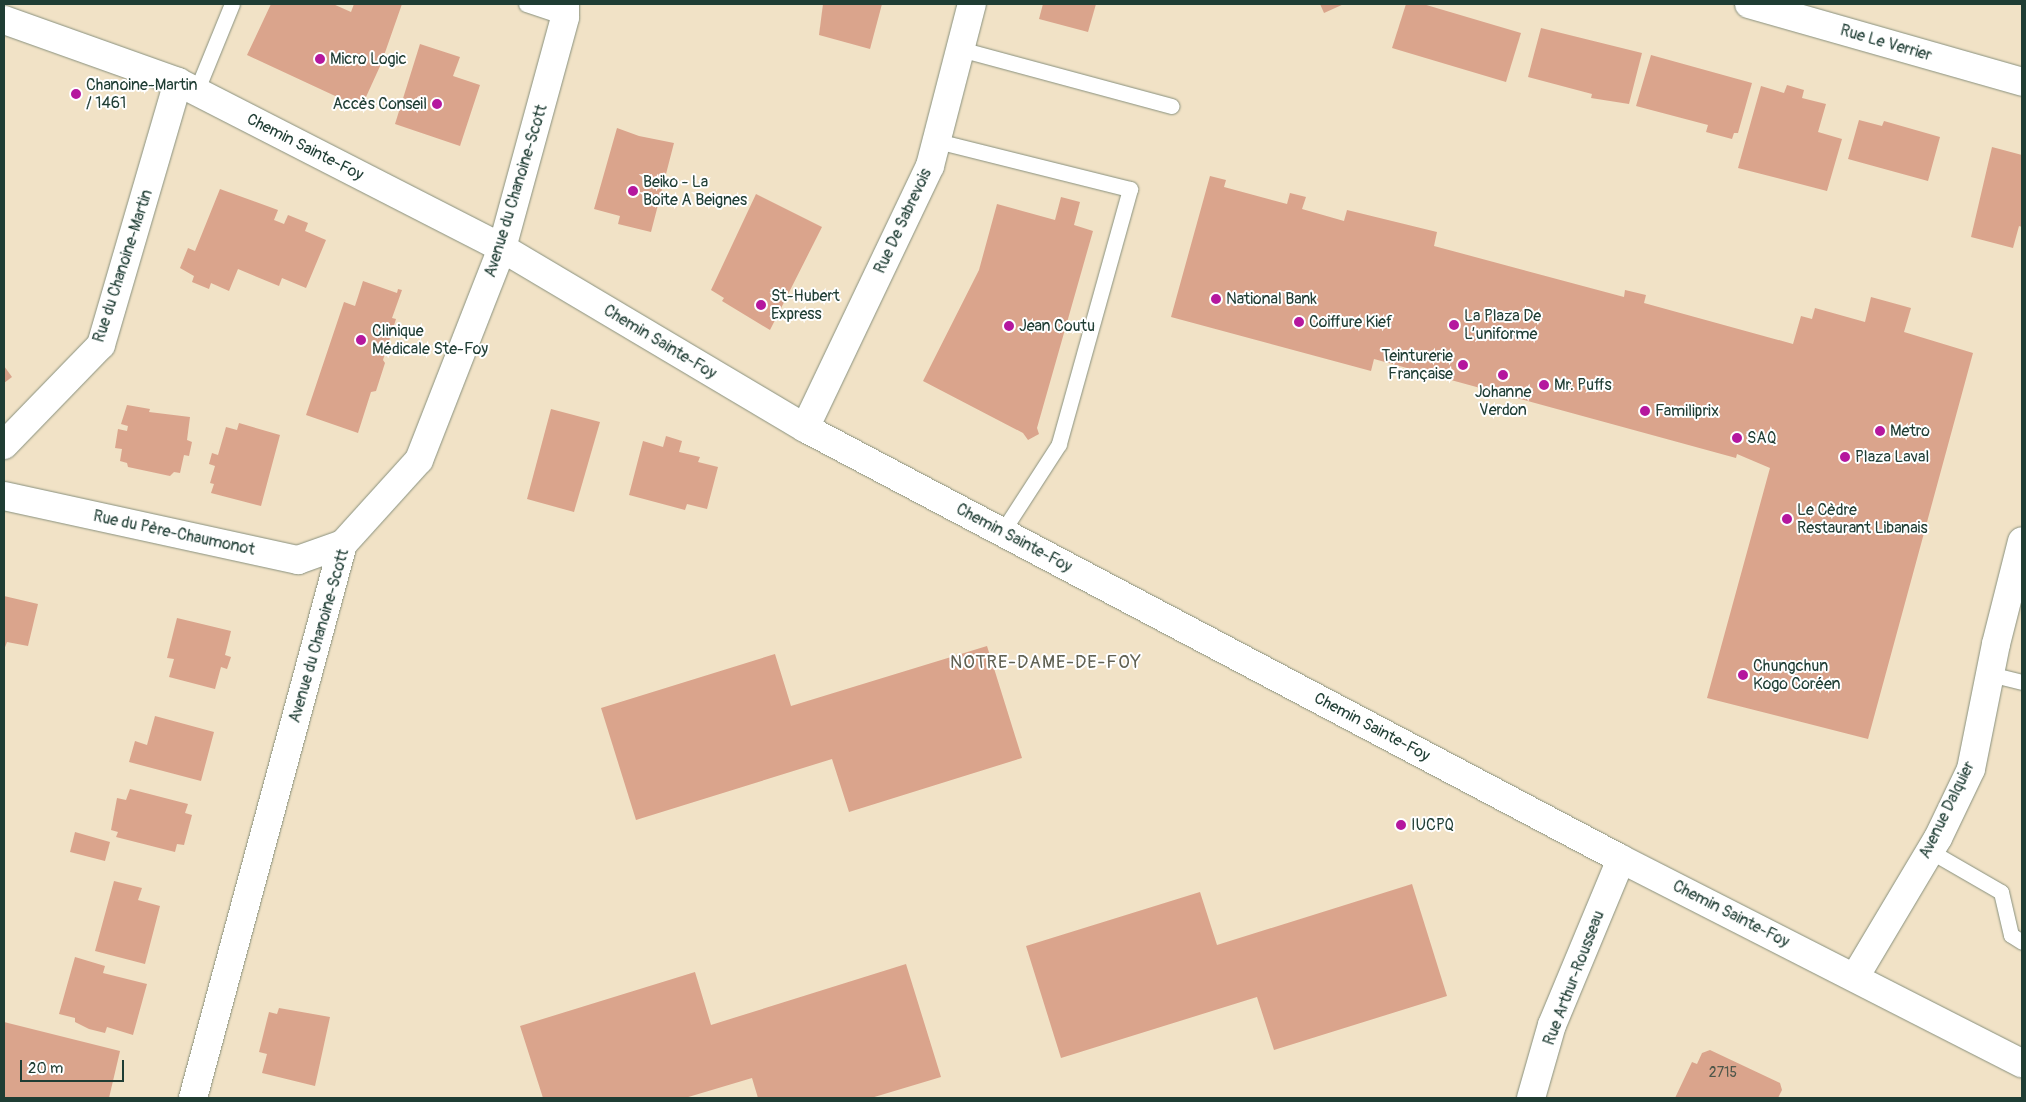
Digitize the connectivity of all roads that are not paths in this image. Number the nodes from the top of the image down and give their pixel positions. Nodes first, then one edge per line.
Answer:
1 (232, 4) edge
2 (526, 4) edge
3 (972, 4) edge
4 (1749, 4) edge
5 (565, 10) edge
6 (4, 20) edge
7 (960, 49) junction
8 (2022, 82) edge
9 (187, 87) junction
10 (1171, 106) dead end
11 (937, 141) junction
12 (502, 248) junction
13 (805, 428) junction
14 (4, 445) edge
15 (4, 496) edge
16 (1002, 532) junction
17 (2022, 541) edge
18 (343, 544) junction
19 (1990, 674) junction
20 (2022, 682) edge
21 (1930, 851) junction
22 (1621, 859) junction
23 (2022, 942) edge
24 (1855, 977) junction
25 (2022, 1063) edge
26 (192, 1098) edge
27 (1531, 1098) edge

1 - 9 lane
2 - 5 lane
3 - 7 street, Rue De Sabrevois
4 - 8 street, Rue Le Verrier
5 - 12 street, Avenue du Chanoine-Scott
6 - 9 street, Chemin Sainte-Foy
7 - 10 lane
7 - 11 street, Rue De Sabrevois
9 - 12 street, Chemin Sainte-Foy
9 - 14 street, Rue du Chanoine-Martin
11 - 13 street, Rue De Sabrevois
11 - 16 lane
12 - 13 street, Chemin Sainte-Foy
12 - 18 street, Avenue du Chanoine-Scott
13 - 16 street, Chemin Sainte-Foy
15 - 18 street, Rue du Père-Chaumonot
16 - 22 street, Chemin Sainte-Foy
17 - 19 street, Avenue Dalquier
18 - 26 street, Avenue du Chanoine-Scott
19 - 20 lane
19 - 21 street, Avenue Dalquier
21 - 23 lane
21 - 24 street, Avenue Dalquier
22 - 24 street, Chemin Sainte-Foy
22 - 27 street, Rue Arthur-Rousseau
24 - 25 street, Chemin Sainte-Foy

